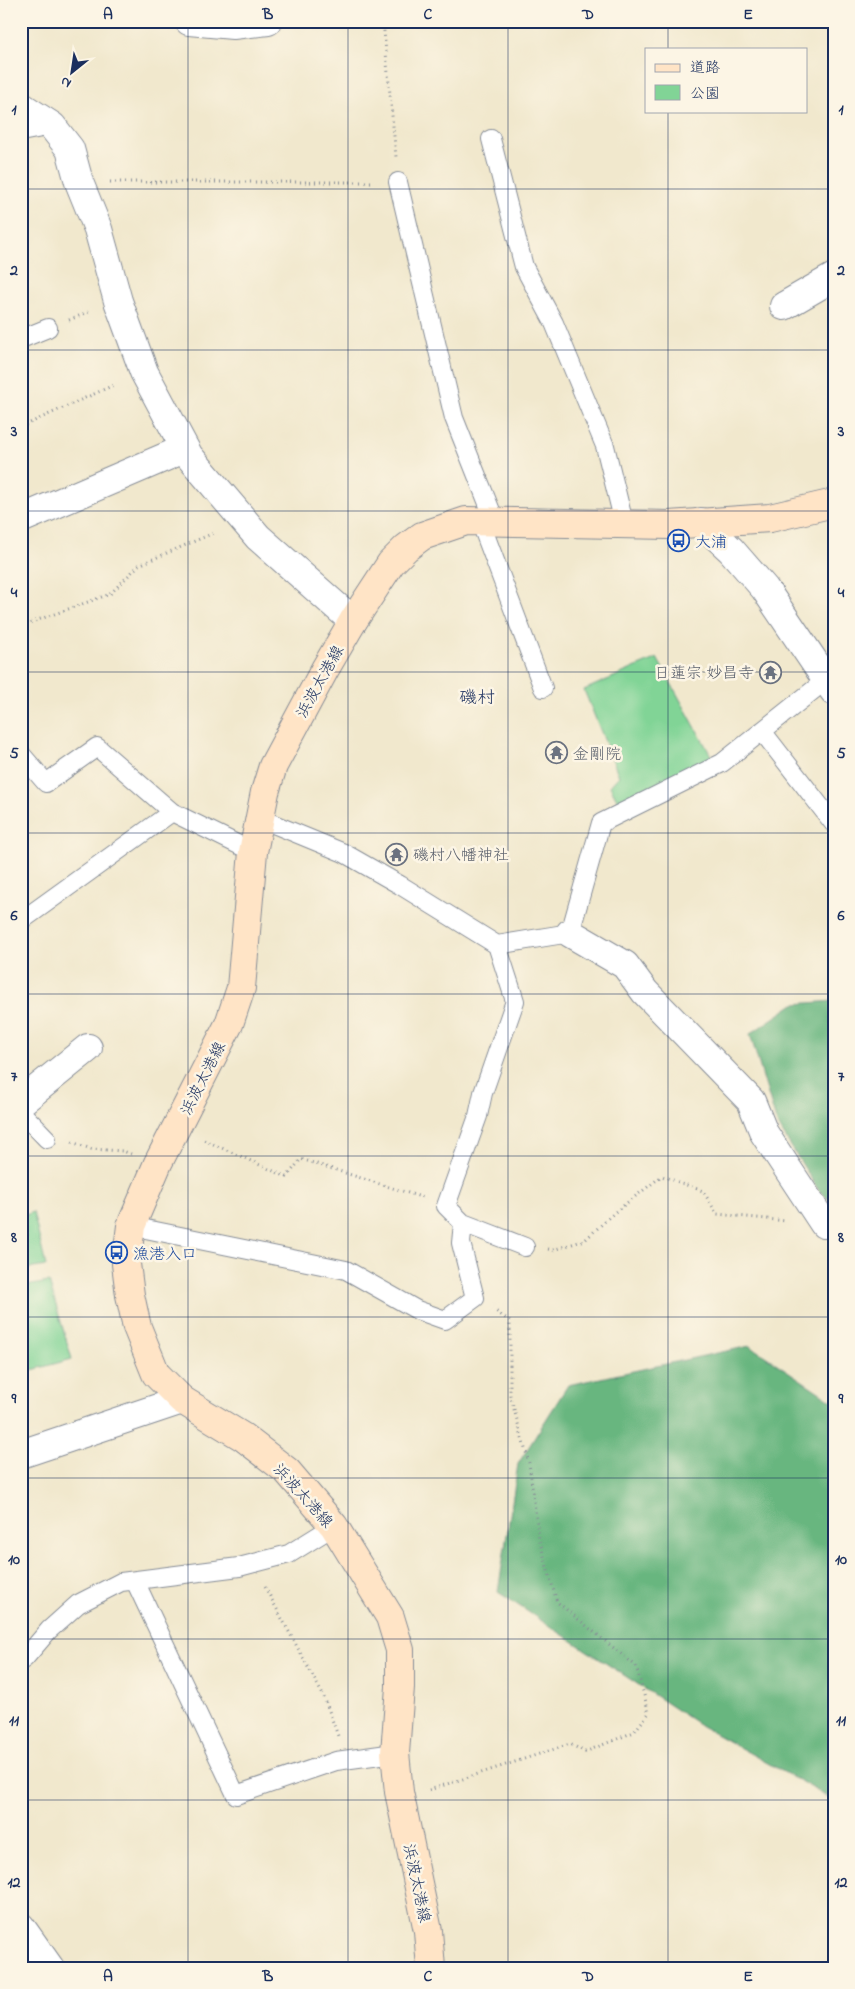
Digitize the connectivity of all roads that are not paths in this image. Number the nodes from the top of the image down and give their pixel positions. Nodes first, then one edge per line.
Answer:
1 (189, 21) edge
2 (268, 21) edge
3 (21, 106) edge
4 (52, 126) junction
5 (21, 132) edge
6 (491, 139) dead end
7 (398, 182) road end
8 (834, 276) edge
9 (784, 306) dead end
10 (48, 328) road end
11 (21, 339) edge
12 (184, 449) junction
13 (834, 503) edge
14 (21, 519) edge
15 (487, 521) junction
16 (702, 522) junction
17 (624, 523) junction
18 (353, 622) junction
19 (830, 686) edge
20 (543, 688) dead end
21 (762, 731) junction
22 (21, 754) edge
23 (172, 812) junction
24 (259, 818) junction
25 (834, 824) edge
26 (253, 852) junction
27 (21, 921) edge
28 (570, 933) junction
29 (497, 945) junction
30 (88, 1048) dead end
31 (21, 1102) edge
32 (21, 1112) edge
33 (47, 1139) road end
34 (463, 1223) junction
35 (824, 1224) road end
36 (131, 1226) junction
37 (525, 1247) road end
38 (182, 1400) junction
39 (21, 1454) edge
40 (334, 1526) junction
41 (135, 1581) junction
42 (21, 1660) edge
43 (395, 1753) junction
44 (21, 1927) edge
45 (50, 1968) edge
46 (430, 1968) edge

1 - 2 street
3 - 4 street
4 - 5 lane
4 - 12 street
6 - 17 lane
7 - 15 lane
8 - 9 street
10 - 11 lane
12 - 14 street
12 - 18 street
13 - 16 main road, 浜波太港線
15 - 17 main road, 浜波太港線
15 - 18 main road, 浜波太港線
15 - 20 lane
16 - 17 main road, 浜波太港線
16 - 19 street
18 - 24 main road, 浜波太港線
19 - 21 lane
21 - 25 lane
21 - 28 lane
22 - 23 lane
23 - 26 lane
23 - 27 lane
24 - 26 main road, 浜波太港線
24 - 29 lane
26 - 36 main road, 浜波太港線
28 - 29 lane
28 - 35 street
29 - 34 lane
30 - 31 street
32 - 33 lane
34 - 36 lane
34 - 37 lane
36 - 38 main road, 浜波太港線
38 - 39 street
38 - 40 main road, 浜波太港線
40 - 41 lane
40 - 43 main road, 浜波太港線
41 - 42 lane
41 - 43 lane
43 - 46 main road, 浜波太港線
44 - 45 street

